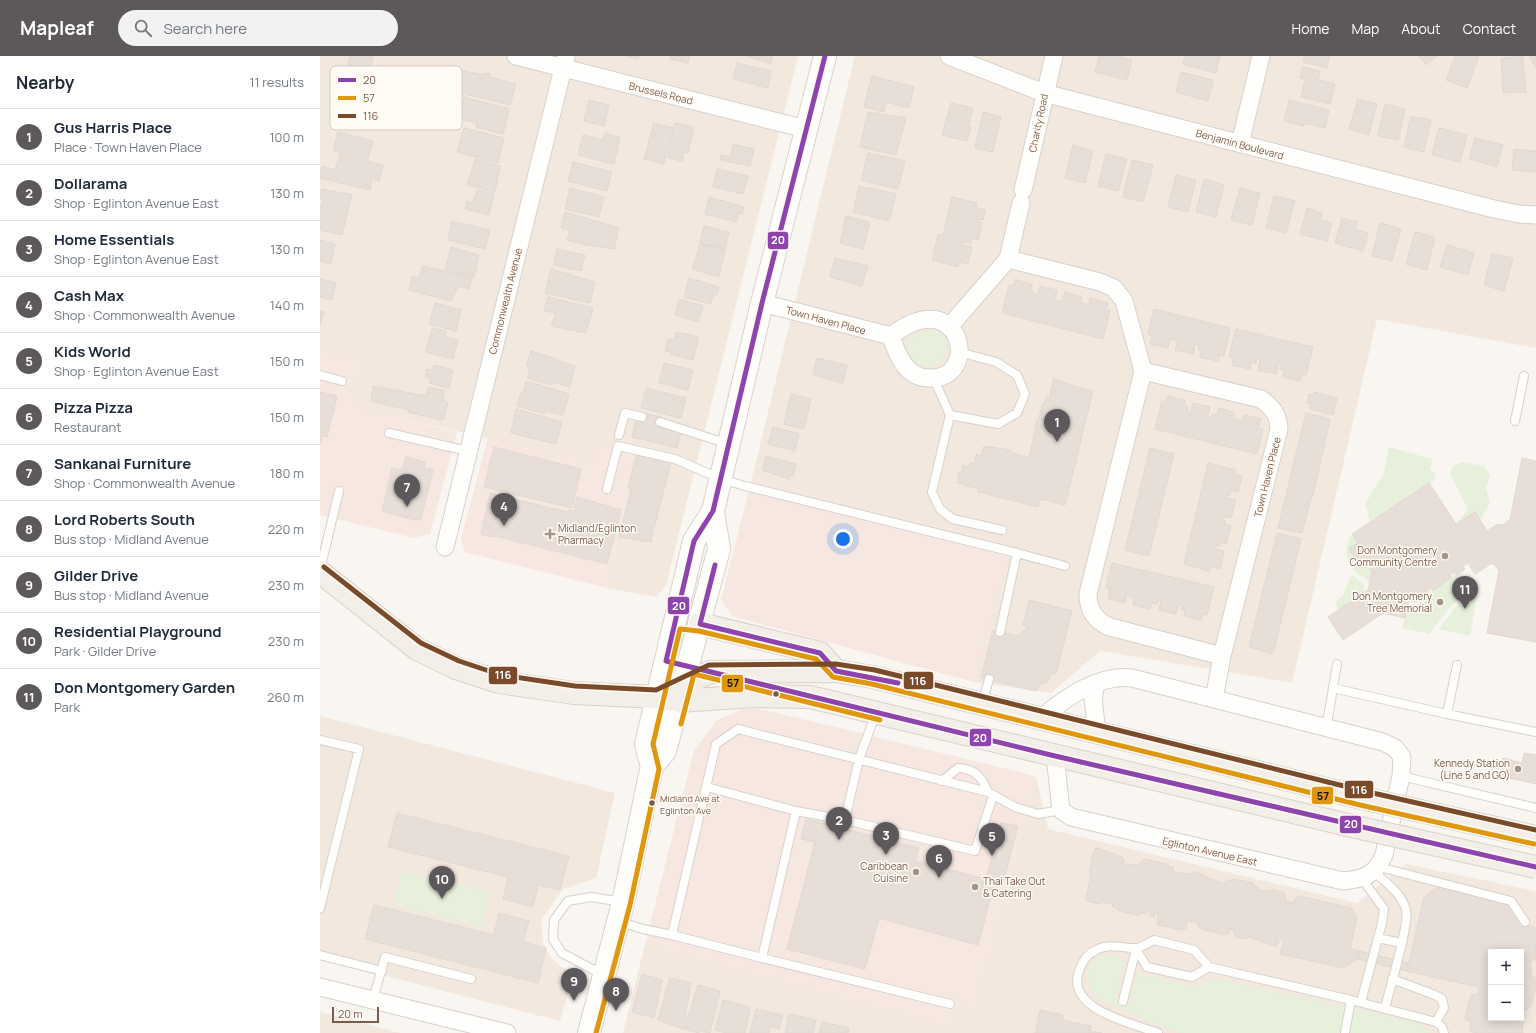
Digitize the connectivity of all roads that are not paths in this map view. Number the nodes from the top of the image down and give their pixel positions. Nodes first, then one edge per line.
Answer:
1 (516, 56) edge
2 (825, 56) edge
3 (949, 56) edge
4 (1054, 56) edge
5 (1261, 56) edge
6 (564, 62) edge
7 (1044, 93) junction
8 (806, 129) junction
9 (1240, 144) junction
10 (1536, 215) edge
11 (1008, 259) junction
12 (762, 303) junction
13 (949, 327) junction
14 (891, 336) junction
15 (959, 352) junction
16 (1143, 371) junction
17 (320, 375) edge
18 (1524, 376) dead end
19 (934, 379) junction
20 (342, 381) dead end
21 (950, 415) junction
22 (642, 417) dead end
23 (1515, 421) dead end
24 (660, 422) dead end
25 (389, 433) dead end
26 (619, 434) dead end
27 (729, 444) junction
28 (468, 451) junction
29 (721, 479) junction
30 (607, 489) dead end
31 (339, 491) dead end
32 (713, 511) junction
33 (1002, 530) dead end
34 (445, 547) dead end
35 (1017, 553) junction
36 (1064, 566) dead end
37 (320, 571) edge
38 (700, 624) junction
39 (1000, 632) dead end
40 (1222, 656) junction
41 (1336, 664) dead end
42 (1457, 665) dead end
43 (836, 671) junction
44 (989, 679) dead end
45 (1096, 685) junction
46 (1333, 688) junction
47 (682, 692) junction
48 (657, 697) junction
49 (1214, 699) junction
50 (982, 704) junction
51 (876, 712) junction
52 (1447, 714) junction
53 (1040, 719) junction
54 (1323, 728) junction
55 (1536, 732) edge
56 (1097, 734) junction
57 (320, 740) edge
58 (1055, 756) junction
59 (859, 760) junction
60 (652, 767) junction
61 (1401, 776) junction
62 (942, 780) junction
63 (707, 787) junction
64 (991, 794) junction
65 (1536, 808) edge
66 (1061, 810) junction
67 (796, 811) junction
68 (845, 820) junction
69 (1536, 837) edge
70 (1536, 867) edge
71 (1371, 872) junction
72 (320, 908) edge
73 (620, 912) junction
74 (1525, 922) dead end
75 (672, 935) junction
76 (1378, 938) junction
77 (1401, 943) junction
78 (1136, 949) junction
79 (320, 955) edge
80 (762, 958) junction
81 (1209, 967) junction
82 (382, 971) junction
83 (604, 976) junction
84 (471, 979) dead end
85 (1392, 979) junction
86 (320, 987) edge
87 (373, 1000) junction
88 (1352, 1000) junction
89 (1124, 1002) dead end
90 (1361, 1002) junction
91 (950, 1004) dead end
92 (1385, 1008) junction
93 (1436, 1022) junction
94 (507, 1033) edge
95 (589, 1033) edge
96 (1158, 1033) edge
97 (1345, 1033) edge
98 (1444, 1033) edge

1 - 6 street, Brussels Road
2 - 8 main road
3 - 7 street, Benjamin Boulevard
4 - 7 street, Charity Road
5 - 9 street
6 - 8 street, Brussels Road
6 - 28 street, Commonwealth Avenue
7 - 9 street, Benjamin Boulevard
7 - 11 street, Charity Road
8 - 12 main road
9 - 10 street, Benjamin Boulevard
11 - 13 street
11 - 16 street
12 - 14 street, Town Haven Place
12 - 27 main road
13 - 14 street
13 - 15 street
14 - 19 street
15 - 19 street
15 - 21 lane
16 - 40 street
16 - 40 street, Town Haven Place
17 - 20 lane
18 - 23 lane
19 - 21 lane
21 - 33 lane
22 - 26 lane
24 - 27 lane
25 - 28 lane
27 - 29 main road
28 - 34 street, Commonwealth Avenue
29 - 30 lane
29 - 32 main road
29 - 35 lane
31 - 37 lane
32 - 38 main road
32 - 48 main road
35 - 36 lane
35 - 39 lane
37 - 48 main road
38 - 43 main road
38 - 47 main road
40 - 49 street, Town Haven Place
41 - 46 lane
42 - 52 lane
43 - 47 main road
43 - 50 main road
44 - 50 lane
45 - 49 street
45 - 53 street
45 - 56 street
46 - 52 lane
46 - 54 lane
47 - 48 main road
47 - 51 main road
47 - 60 main road
48 - 60 main road
49 - 54 street
50 - 53 main road
51 - 58 main road
51 - 59 lane
52 - 55 lane
53 - 56 main road
54 - 61 street
56 - 69 main road, bridge
57 - 72 lane
58 - 66 street
58 - 70 main road, bridge
59 - 62 lane
59 - 63 lane
59 - 68 lane
60 - 73 main road
61 - 65 lane
61 - 71 street
62 - 64 lane
62 - 64 lane
63 - 67 lane
63 - 75 lane
64 - 66 lane
64 - 68 lane
66 - 71 street, Eglinton Avenue East
67 - 68 lane
67 - 80 lane
71 - 74 lane
71 - 76 lane
71 - 77 lane
73 - 75 lane
73 - 83 main road
73 - 83 lane
75 - 80 lane
76 - 77 lane
76 - 90 lane
77 - 85 lane
78 - 81 lane
78 - 81 lane
78 - 89 lane
78 - 96 lane
79 - 82 lane
80 - 91 lane
81 - 88 lane
82 - 84 lane
82 - 87 lane
83 - 95 main road
85 - 92 lane
85 - 93 lane
86 - 87 street
87 - 94 street
88 - 90 lane
88 - 97 lane
90 - 92 lane
92 - 93 lane
93 - 98 lane

